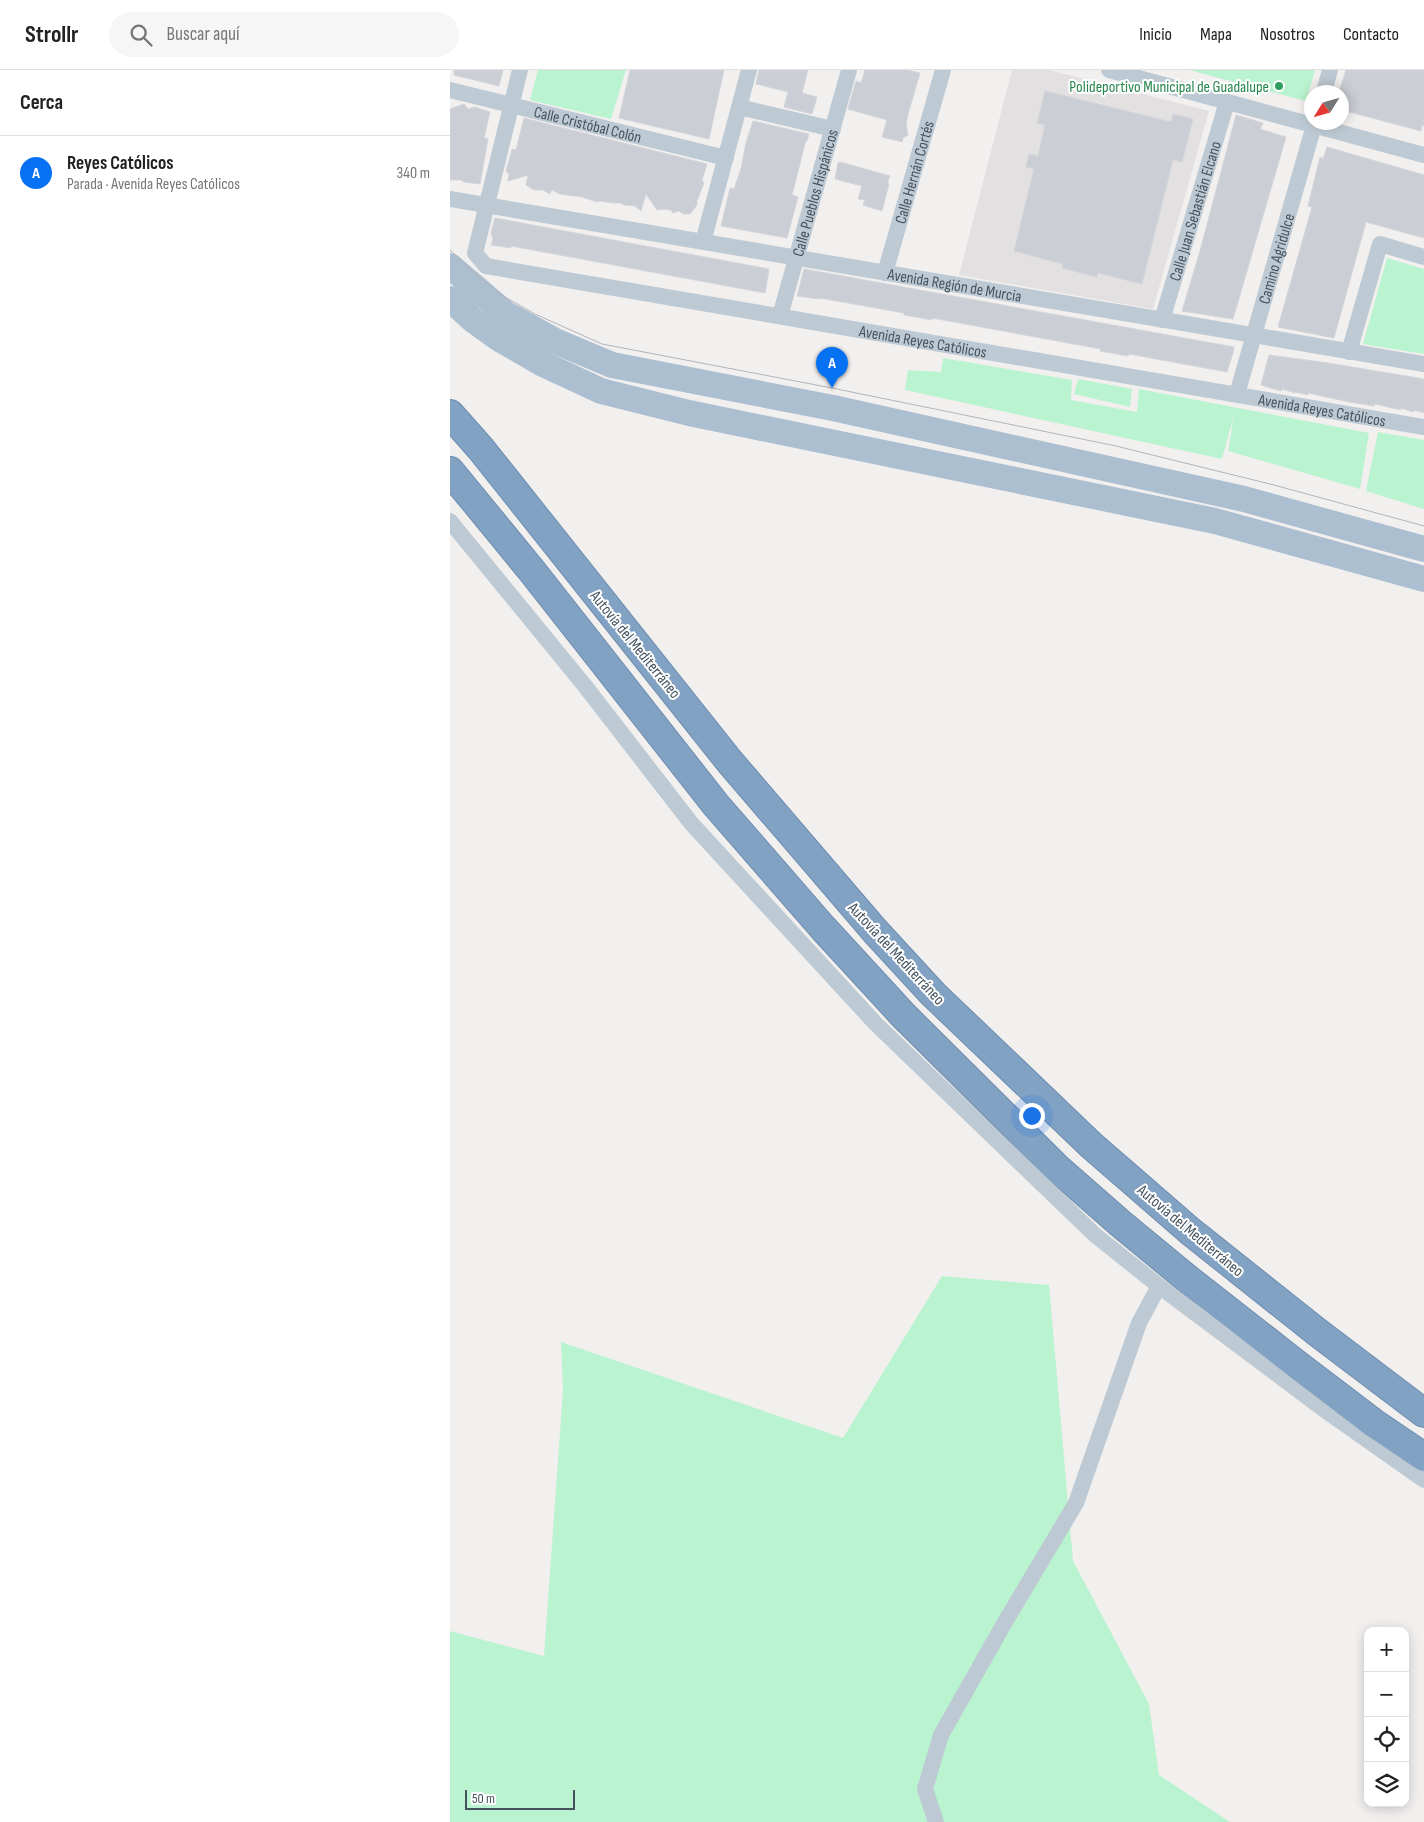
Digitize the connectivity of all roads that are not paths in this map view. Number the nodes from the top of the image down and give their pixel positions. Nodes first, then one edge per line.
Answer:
1 (520, 70) edge
2 (749, 70) edge
3 (849, 70) edge
4 (943, 70) edge
5 (1110, 70) edge
6 (1330, 70) edge
7 (1326, 85) edge
8 (450, 90) edge
9 (1227, 102) junction
10 (511, 105) junction
11 (739, 107) junction
12 (1304, 121) edge
13 (832, 129) junction
14 (1313, 130) edge
15 (1336, 130) edge
16 (1424, 155) edge
17 (726, 158) junction
18 (450, 199) edge
19 (487, 206) junction
20 (703, 242) junction
21 (1424, 256) edge
22 (797, 258) junction
23 (450, 266) edge
24 (884, 273) junction
25 (450, 299) edge
26 (780, 316) junction
27 (1162, 320) junction
28 (1254, 336) junction
29 (1349, 352) junction
30 (1424, 364) edge
31 (1237, 394) junction
32 (450, 414) edge
33 (1424, 427) edge
34 (450, 472) edge
35 (450, 521) edge
36 (1424, 549) edge
37 (1424, 580) edge
38 (1159, 1286) junction
39 (1424, 1412) edge
40 (1424, 1457) edge
41 (1424, 1480) edge
42 (936, 1822) edge

1 - 10 street
2 - 11 street
3 - 13 street, Calle Pueblos Hispánicos
4 - 24 street, Calle Hernán Cortés
5 - 9 street
6 - 7 street
8 - 10 street, Calle Cristóbal Colón
9 - 12 street
9 - 27 street, Calle Juan Sebastián Elcano
10 - 17 street, Calle Cristóbal Colón
10 - 19 street
11 - 13 street
11 - 17 street
13 - 22 street, Calle Pueblos Hispánicos
14 - 28 street, Camino Agridulce
15 - 16 street
17 - 20 street
18 - 19 street, Avenida Región de Murcia
19 - 20 street, Avenida Región de Murcia
19 - 26 street, Avenida Reyes Católicos
20 - 22 street, Avenida Región de Murcia
21 - 29 street
22 - 24 street, Avenida Región de Murcia
22 - 26 street, Calle Pueblos Hispánicos
23 - 36 main road
24 - 27 street, Avenida Región de Murcia
25 - 37 main road
26 - 31 street, Avenida Reyes Católicos
27 - 28 street, Avenida Región de Murcia
28 - 29 street, Avenida Región de Murcia
28 - 31 street, Camino Agridulce
29 - 30 street, Avenida Región de Murcia
31 - 33 street, Avenida Reyes Católicos
32 - 39 highway, Autovía del Mediterráneo
34 - 40 highway
35 - 38 street
38 - 41 street
38 - 42 street

